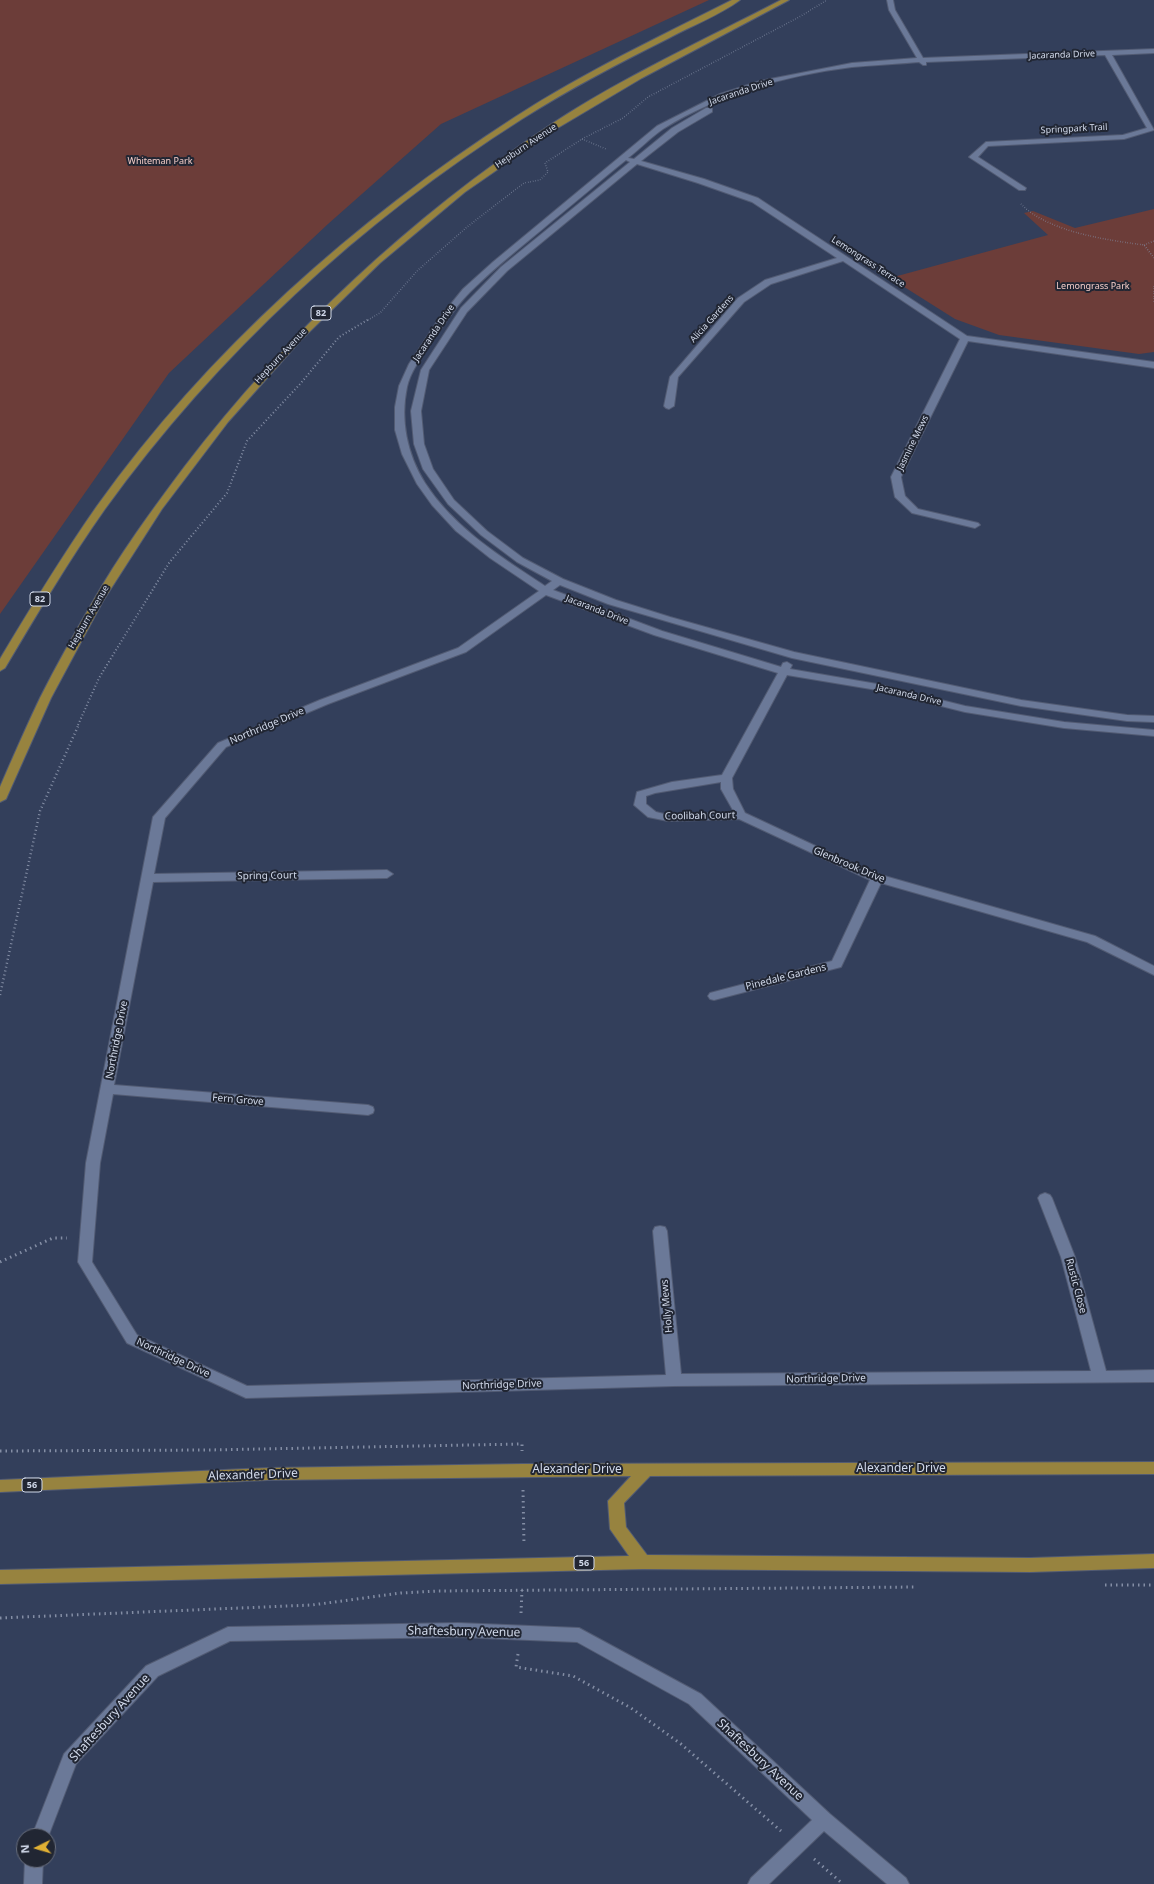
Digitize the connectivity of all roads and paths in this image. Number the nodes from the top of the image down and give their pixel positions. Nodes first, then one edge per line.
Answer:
1 (737, 0) edge
2 (786, 0) edge
3 (827, 0) edge
4 (890, 0) edge
5 (1154, 51) edge
6 (1108, 55) junction
7 (1154, 55) edge
8 (921, 62) junction
9 (582, 139) junction
10 (623, 159) junction
11 (636, 162) junction
12 (1022, 188) joint
13 (1154, 241) edge
14 (1144, 245) junction
15 (845, 258) junction
16 (1154, 258) edge
17 (1154, 286) edge
18 (1154, 303) edge
19 (965, 338) junction
20 (1154, 365) edge
21 (670, 406) dead end
22 (975, 525) dead end
23 (559, 582) junction
24 (546, 590) junction
25 (792, 655) junction
26 (0, 668) edge
27 (783, 671) junction
28 (1154, 719) edge
29 (1154, 733) edge
30 (726, 778) junction
31 (0, 799) edge
32 (741, 815) junction
33 (387, 874) dead end
34 (147, 878) junction
35 (877, 878) junction
36 (1154, 971) edge
37 (0, 995) edge
38 (714, 996) dead end
39 (108, 1090) junction
40 (368, 1110) dead end
41 (1045, 1198) dead end
42 (660, 1231) dead end
43 (87, 1237) junction
44 (0, 1262) edge
45 (1100, 1376) junction
46 (1154, 1376) edge
47 (674, 1380) junction
48 (1154, 1468) edge
49 (645, 1471) junction
50 (0, 1486) edge
51 (1154, 1561) edge
52 (643, 1562) junction
53 (7, 1577) edge
54 (0, 1583) edge
55 (1154, 1585) edge
56 (1099, 1586) dead end
57 (924, 1587) dead end
58 (0, 1618) edge
59 (520, 1633) junction
60 (824, 1820) junction
61 (43, 1828) edge
62 (798, 1845) junction
63 (34, 1868) edge
64 (33, 1884) edge
65 (757, 1884) edge
66 (843, 1884) edge
67 (900, 1884) edge

1 - 26 main road, 82
2 - 31 main road, Hepburn Avenue / 82
3 - 9 path
4 - 8 street
5 - 6 street, Jacaranda Drive
6 - 7 street, Jacaranda Drive
6 - 8 street, Jacaranda Drive
6 - 12 street, Springpark Trail
8 - 10 street, Jacaranda Drive
8 - 11 street, Jacaranda Drive
9 - 10 path
9 - 37 path
10 - 11 street, Lemongrass Terrace
10 - 24 street, Jacaranda Drive
11 - 15 street, Lemongrass Terrace
11 - 23 street, Jacaranda Drive
12 - 14 path
13 - 14 path
14 - 16 path
15 - 19 street, Lemongrass Terrace
15 - 21 street, Alicia Gardens
17 - 18 path
19 - 20 street, Lemongrass Terrace
19 - 22 street, Jasmine Mews
23 - 24 street, Northridge Drive
23 - 25 street, Jacaranda Drive
24 - 27 street, Jacaranda Drive
24 - 34 street, Northridge Drive
25 - 27 street
25 - 28 street, Jacaranda Drive
27 - 29 street, Jacaranda Drive
27 - 30 street
30 - 32 street
30 - 32 street, Coolibah Court
32 - 35 street, Glenbrook Drive
33 - 34 street, Spring Court
34 - 39 street, Northridge Drive
35 - 36 street, Glenbrook Drive
35 - 38 street, Pinedale Gardens
39 - 40 street, Fern Grove
39 - 43 street, Northridge Drive
41 - 45 street, Rustic Close
42 - 47 street, Holly Mews
43 - 44 path
43 - 47 street, Northridge Drive
45 - 46 street, Northridge Drive
45 - 47 street, Northridge Drive
48 - 49 main road, Alexander Drive / 56
49 - 50 main road, Alexander Drive / 56
49 - 52 main road
51 - 52 main road, 56
52 - 53 main road, 56
53 - 54 main road
55 - 56 path
57 - 58 path
59 - 60 street, Shaftesbury Avenue
59 - 61 street, Shaftesbury Avenue
59 - 62 path
60 - 62 street
60 - 67 street, Shaftesbury Avenue
62 - 65 street
62 - 66 path
63 - 64 street

